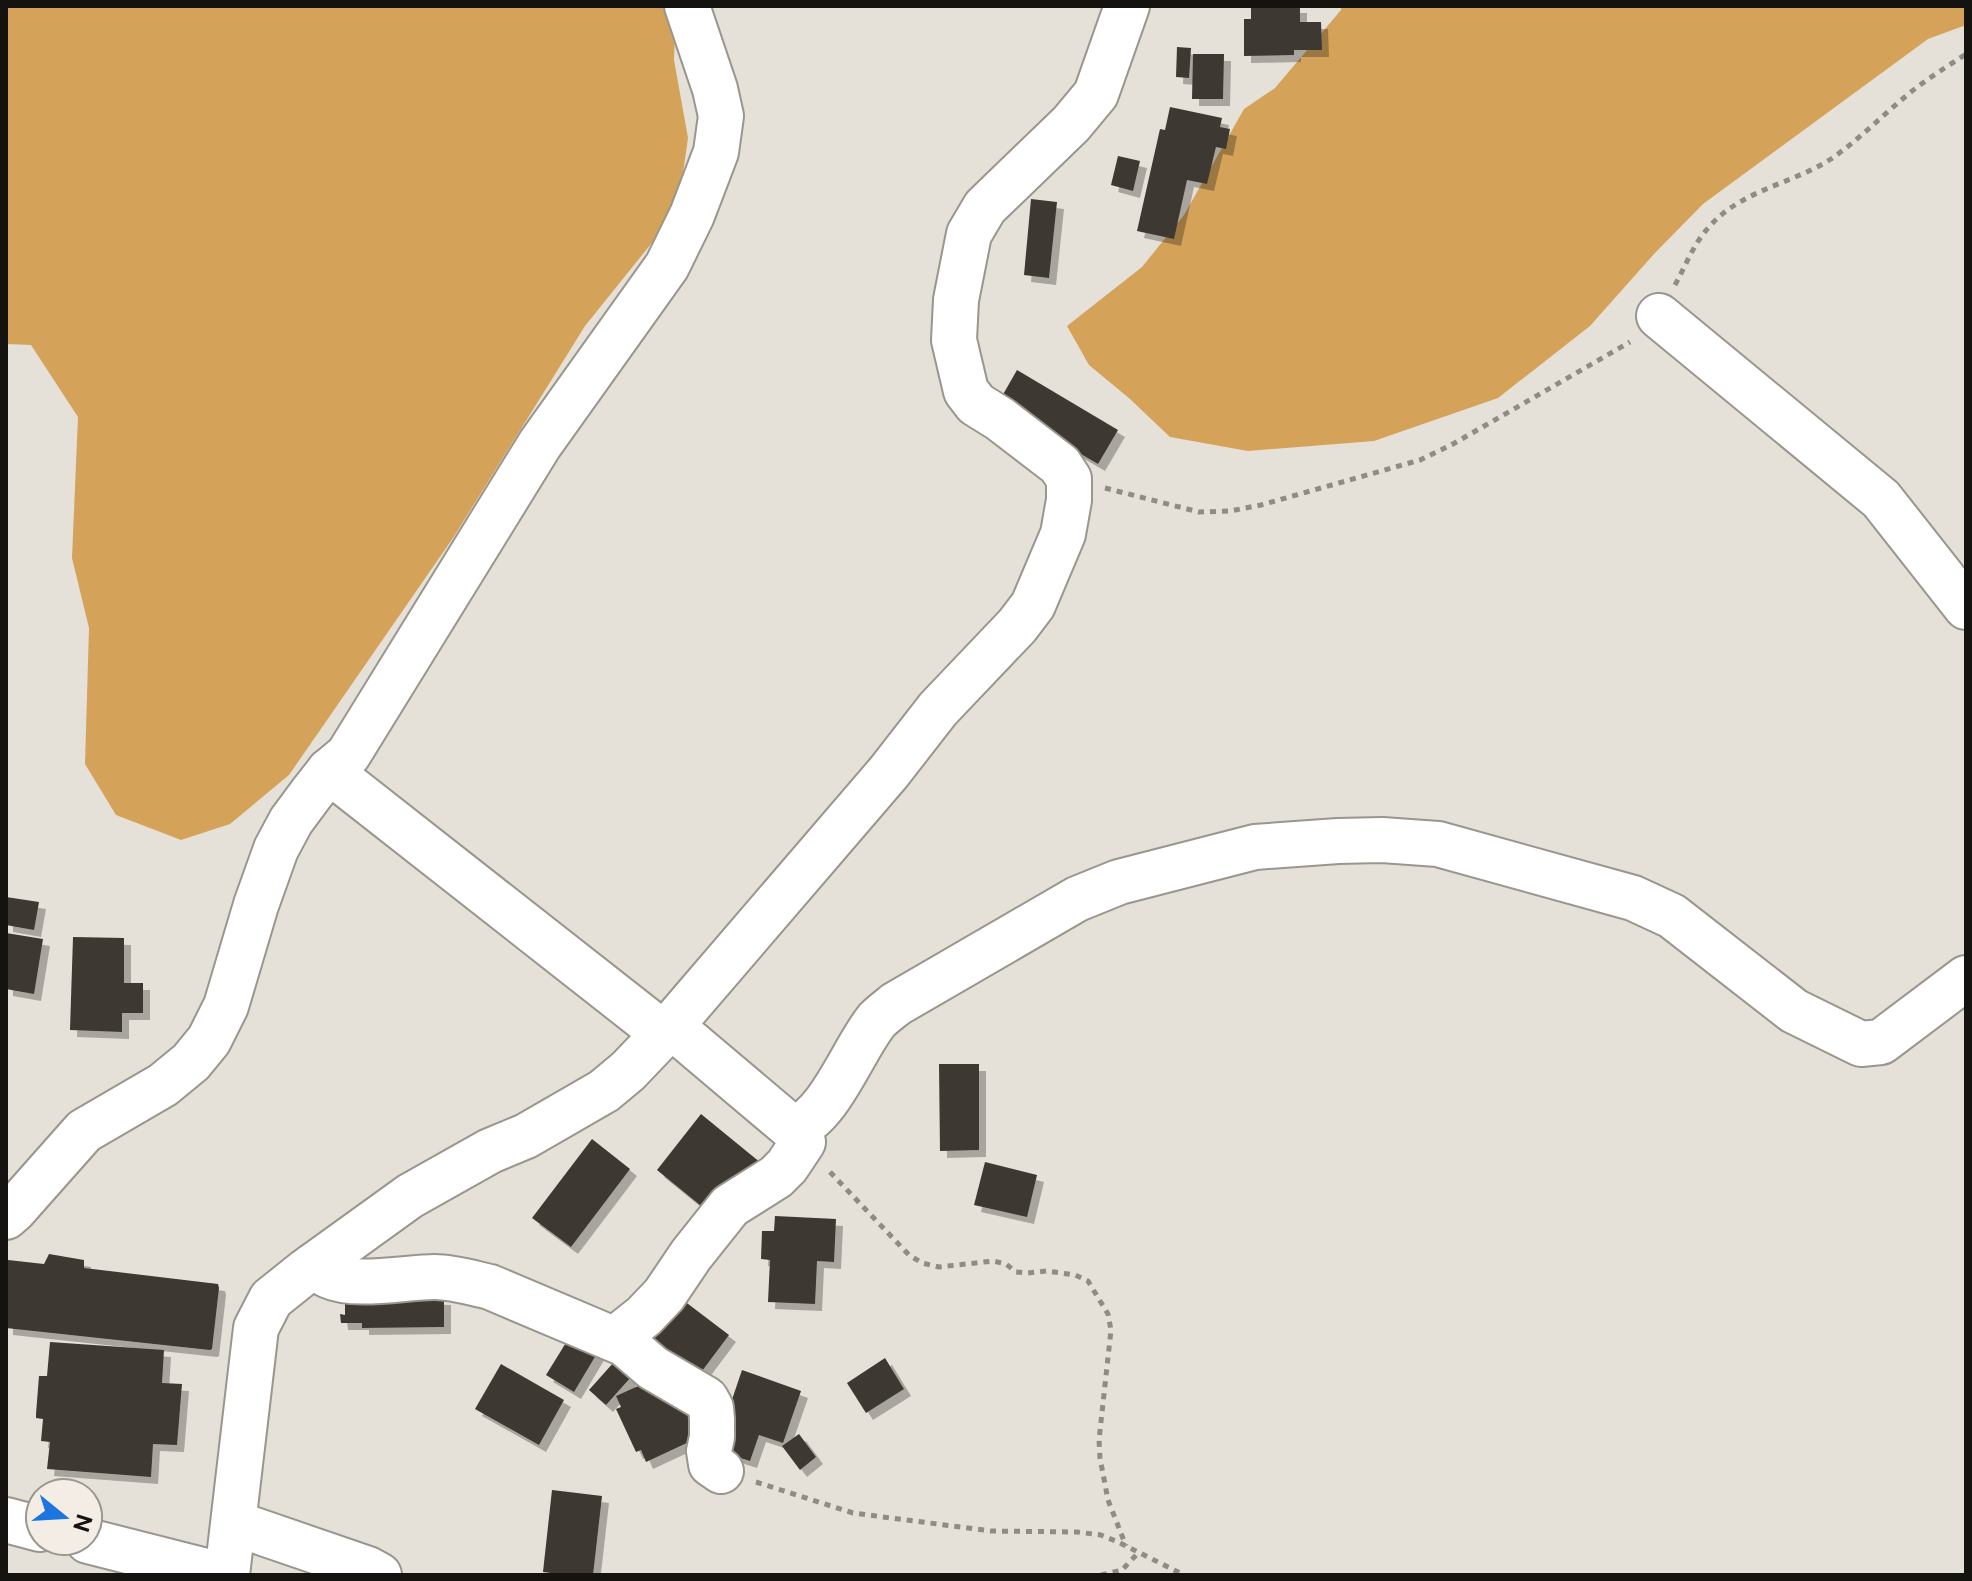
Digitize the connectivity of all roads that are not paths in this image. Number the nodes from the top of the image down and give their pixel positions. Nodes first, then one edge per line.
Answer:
1 (687, 6) edge
2 (1127, 6) edge
3 (1659, 316) road end
4 (1966, 607) edge
5 (329, 771) junction
6 (1966, 978) edge
7 (668, 1030) junction
8 (803, 1142) road end
9 (6, 1217) edge
10 (313, 1266) junction
11 (615, 1339) junction
12 (721, 1471) road end
13 (234, 1523) junction
14 (104, 1545) edge
15 (224, 1575) edge
16 (379, 1575) edge

1 - 5 street
2 - 7 street
3 - 4 street
5 - 7 street
5 - 9 street
6 - 7 street
7 - 10 street
8 - 11 street
10 - 11 street
10 - 13 street
11 - 12 street
13 - 15 street
13 - 16 street
14 - 15 street

